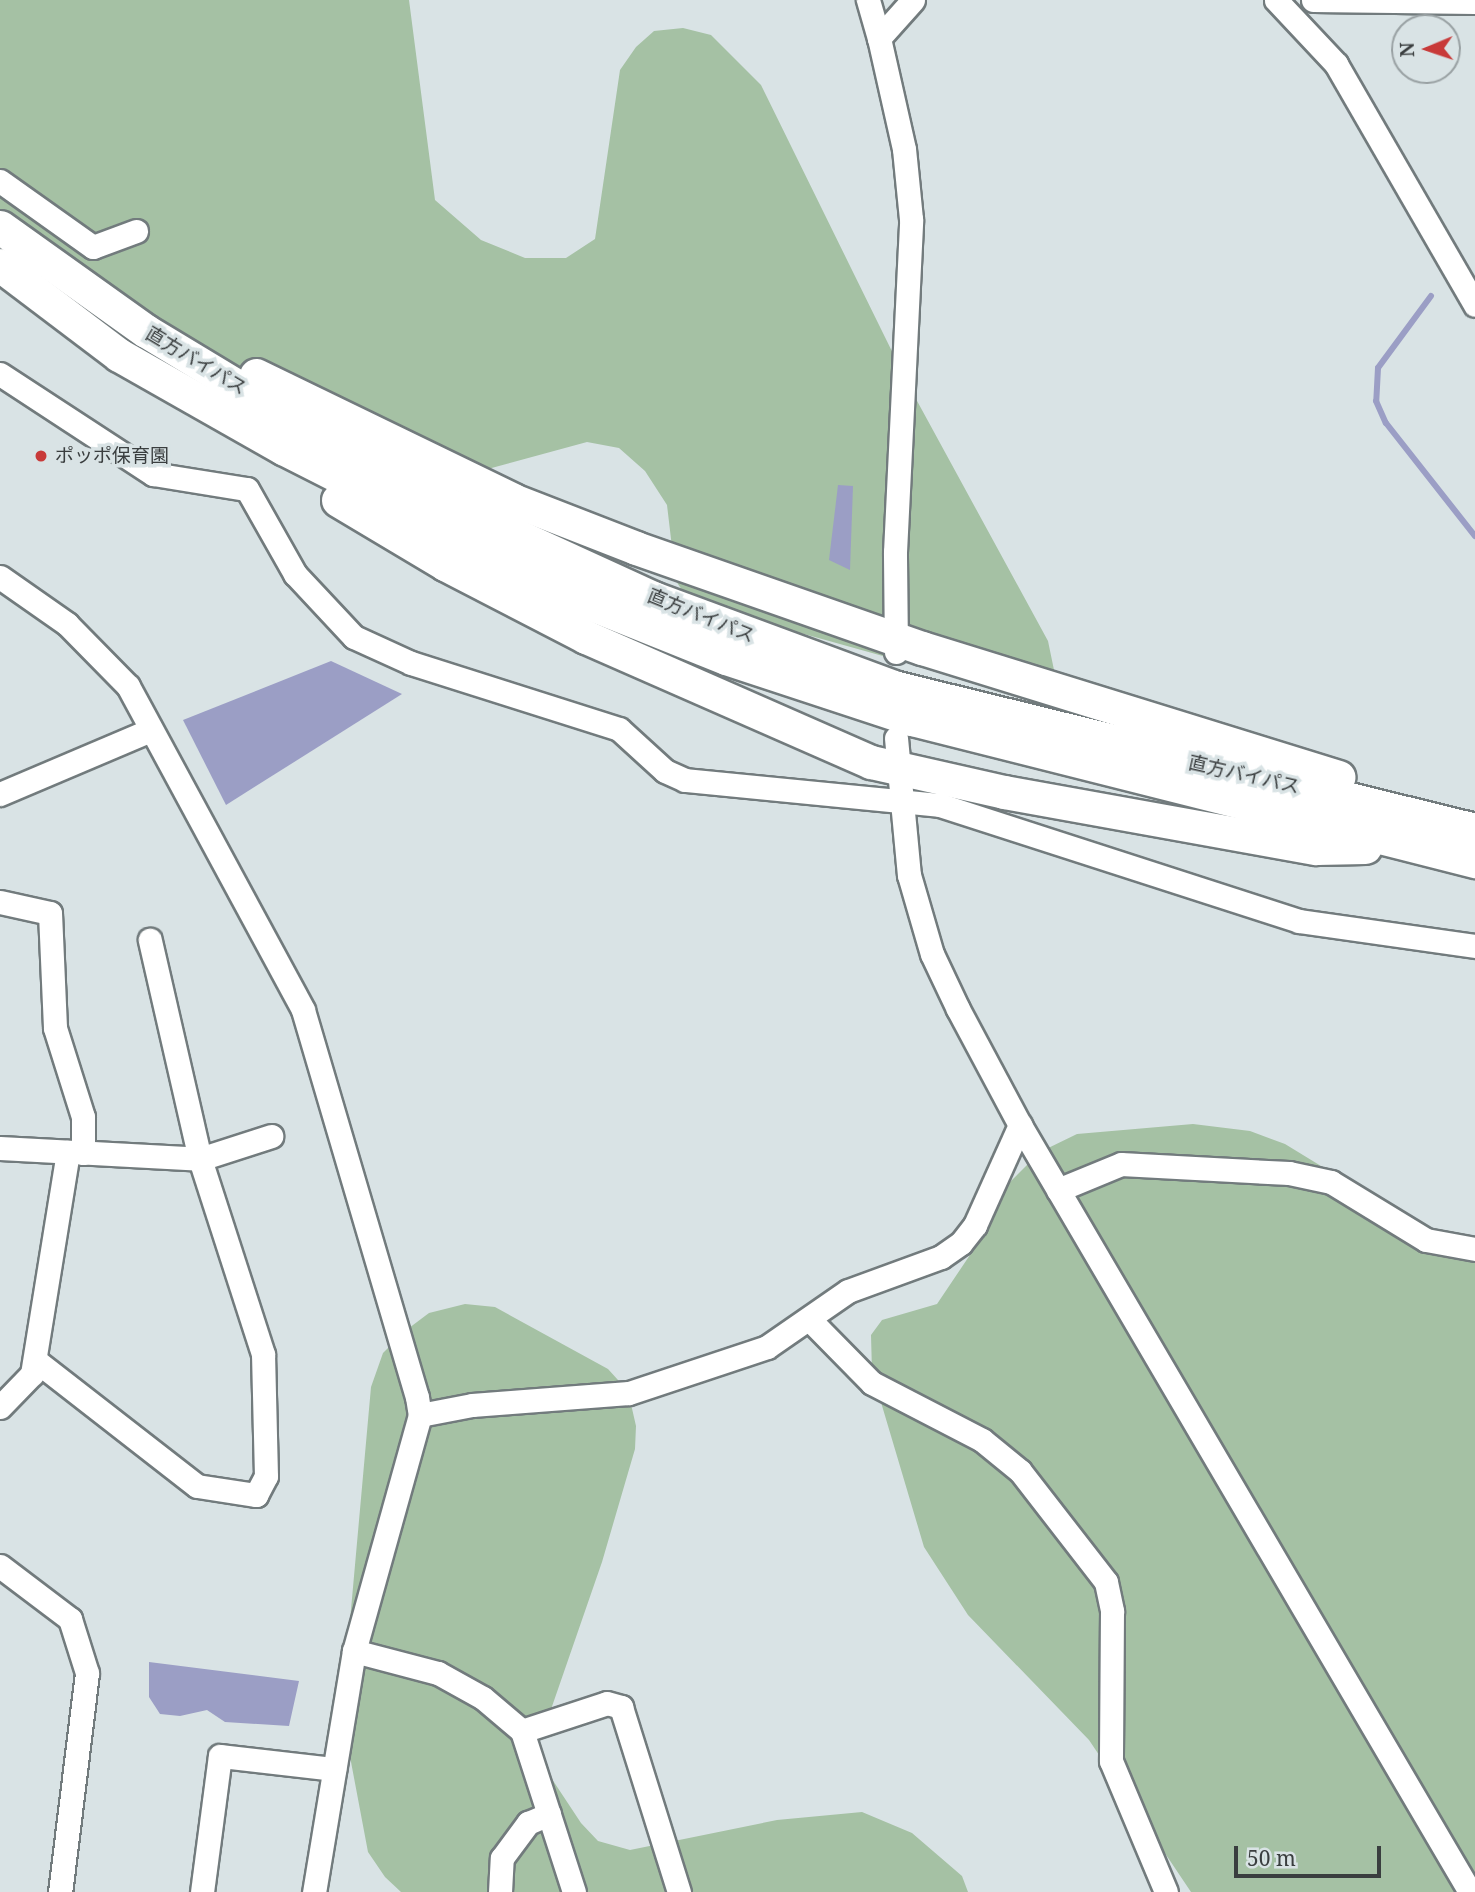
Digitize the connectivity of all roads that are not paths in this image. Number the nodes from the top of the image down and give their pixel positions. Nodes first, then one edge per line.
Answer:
1 (868, 0) edge
2 (913, 0) edge
3 (1276, 0) edge
4 (1313, 0) edge
5 (1475, 2) edge
6 (879, 38) junction
7 (0, 181) edge
8 (0, 227) edge
9 (136, 231) dead end
10 (0, 265) edge
11 (1475, 305) edge
12 (146, 331) junction
13 (120, 355) junction
14 (0, 374) edge
15 (0, 577) edge
16 (895, 645) junction
17 (151, 730) junction
18 (897, 769) junction
19 (0, 794) edge
20 (1411, 830) junction
21 (1475, 830) edge
22 (1475, 861) edge
23 (0, 902) edge
24 (150, 940) dead end
25 (1475, 946) edge
26 (1020, 1125) junction
27 (271, 1136) dead end
28 (0, 1148) edge
29 (75, 1152) junction
30 (200, 1159) junction
31 (1058, 1190) junction
32 (1475, 1249) edge
33 (810, 1320) junction
34 (35, 1360) junction
35 (0, 1407) edge
36 (420, 1415) junction
37 (0, 1566) edge
38 (354, 1651) junction
39 (522, 1731) junction
40 (334, 1769) junction
41 (549, 1814) junction
42 (61, 1892) edge
43 (202, 1892) edge
44 (314, 1892) edge
45 (500, 1892) edge
46 (574, 1892) edge
47 (679, 1892) edge
48 (1166, 1892) edge
49 (1470, 1892) edge

1 - 6 street
2 - 6 street
3 - 11 street
4 - 5 street
6 - 16 street
7 - 9 street
8 - 12 highway, 直方バイパス
10 - 13 highway, 直方バイパス
12 - 16 highway
12 - 20 highway, 直方バイパス
13 - 18 highway
13 - 20 highway, 直方バイパス
14 - 18 street
15 - 17 street
16 - 20 highway
17 - 19 street
17 - 36 street
18 - 20 highway
18 - 25 street
18 - 26 street
20 - 21 highway, 直方バイパス
20 - 22 highway, 直方バイパス
23 - 29 street
24 - 30 street
26 - 31 street
26 - 33 street
27 - 30 street
28 - 29 street
29 - 30 street
29 - 34 street
30 - 34 street
31 - 32 street
31 - 49 street
33 - 36 street
33 - 48 street
34 - 35 street
36 - 38 street
37 - 42 street
38 - 39 street
38 - 40 street
39 - 41 street
39 - 47 street
40 - 43 street
40 - 44 street
41 - 45 street
41 - 46 street

